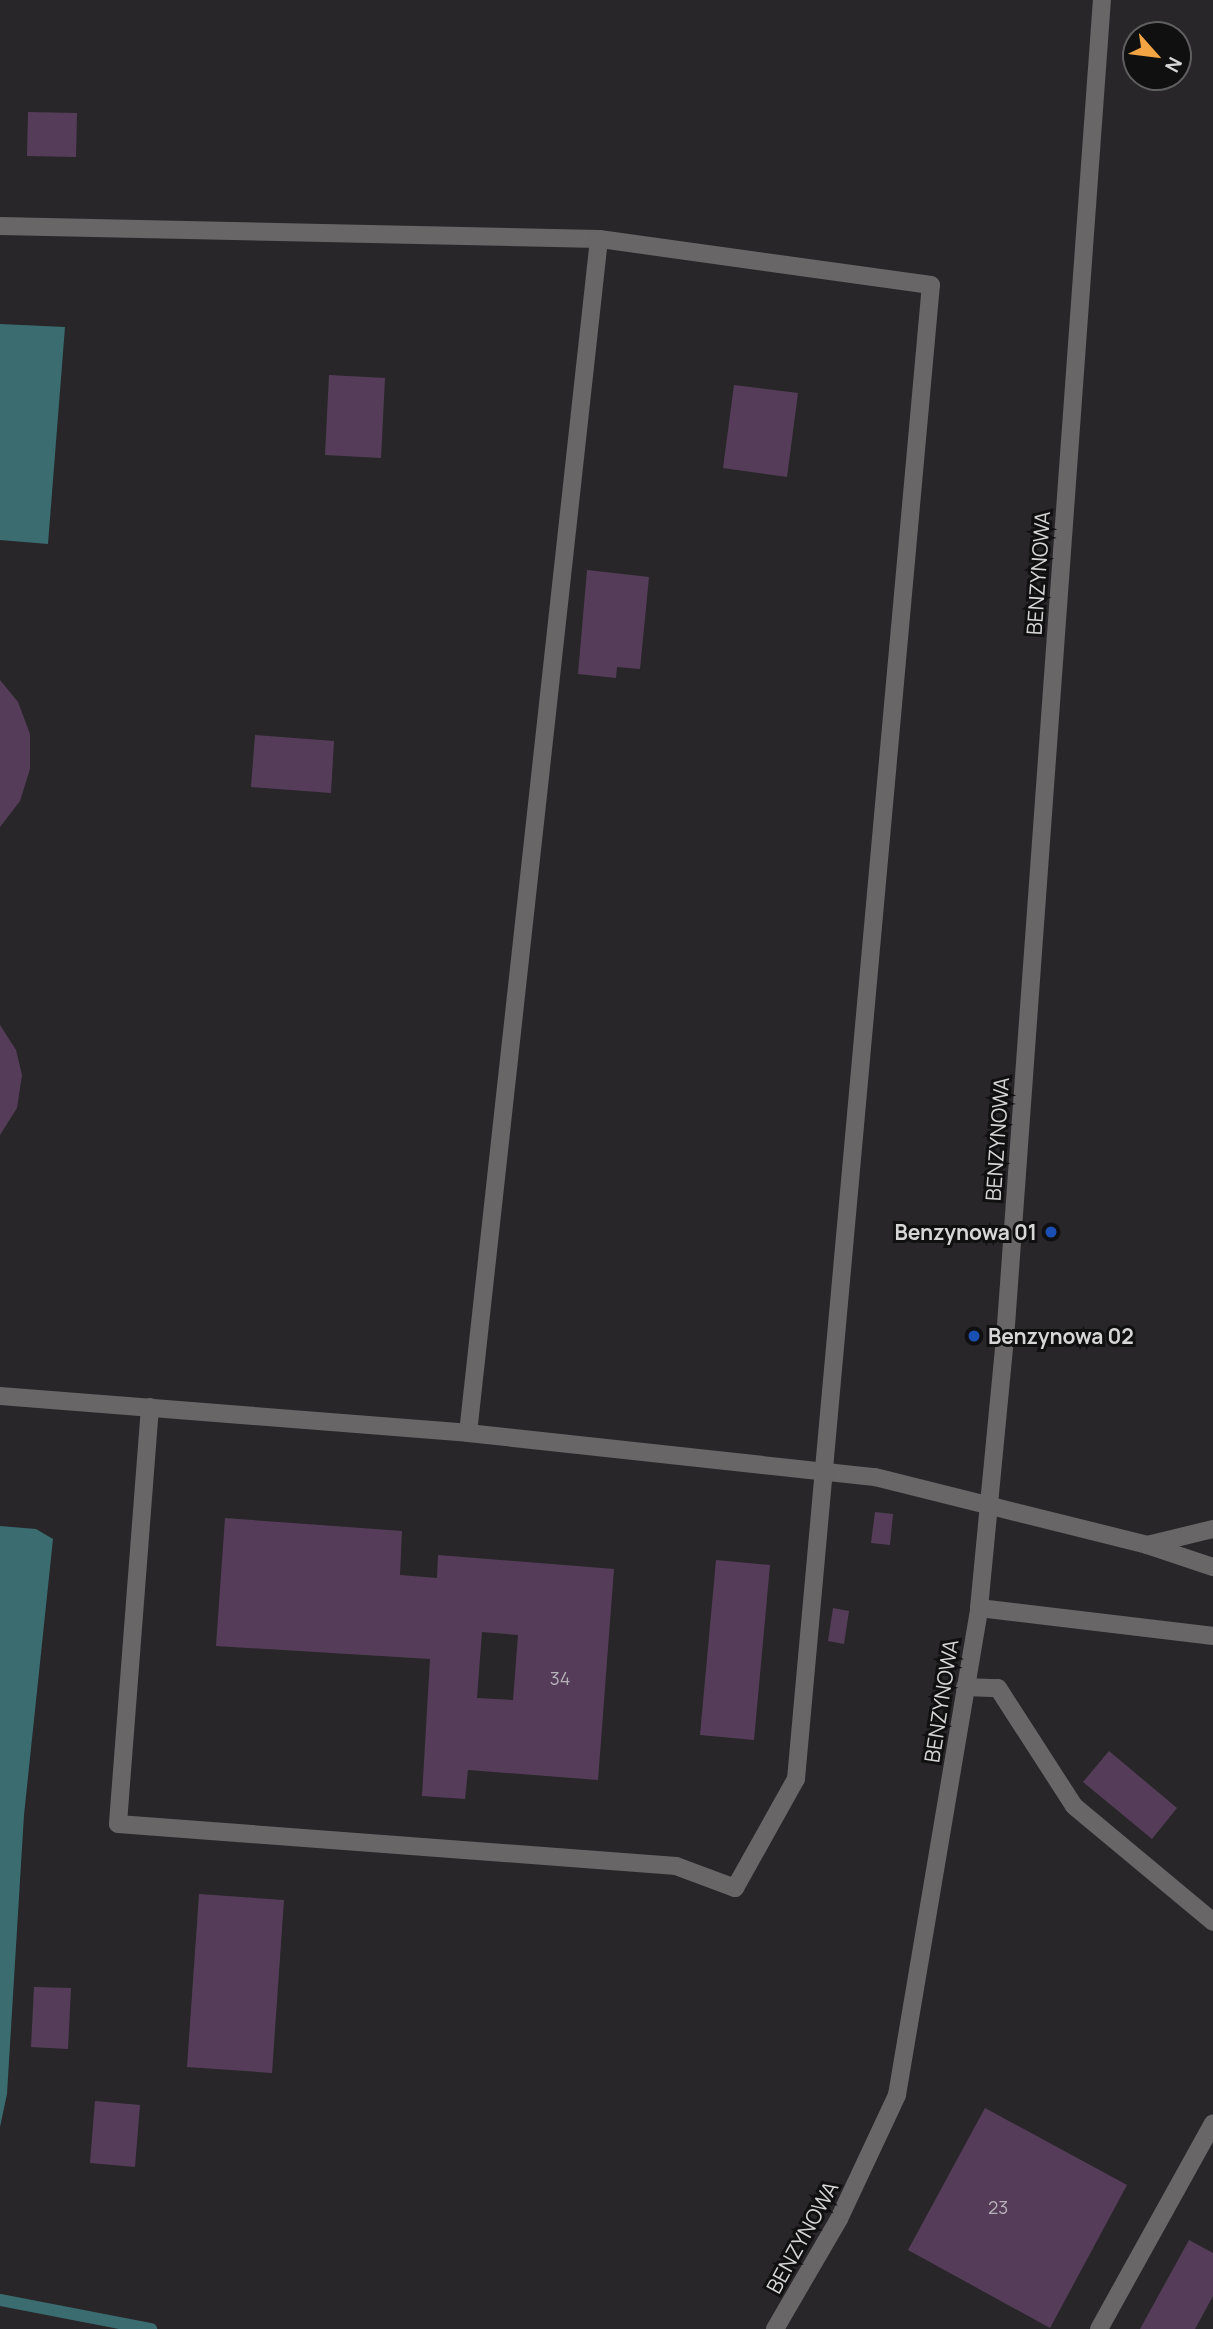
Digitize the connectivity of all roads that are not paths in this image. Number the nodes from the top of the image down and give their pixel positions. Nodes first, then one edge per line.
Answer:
1 (1102, 0) edge
2 (0, 226) edge
3 (599, 239) junction
4 (0, 1396) edge
5 (150, 1407) junction
6 (468, 1433) junction
7 (824, 1470) junction
8 (990, 1506) junction
9 (1213, 1529) edge
10 (1147, 1545) junction
11 (1213, 1567) edge
12 (979, 1608) junction
13 (1213, 1636) edge
14 (965, 1687) junction
15 (1213, 1922) edge
16 (1213, 2123) edge
17 (775, 2329) edge
18 (1099, 2329) edge

1 - 8 street, BENZYNOWA
2 - 3 street
3 - 6 street
3 - 7 street
4 - 5 street
5 - 6 street
5 - 7 street
6 - 7 street
7 - 8 street
8 - 10 street
8 - 12 street, BENZYNOWA
9 - 10 street
10 - 11 street
12 - 13 street
12 - 14 street, BENZYNOWA
14 - 15 street
14 - 17 street, BENZYNOWA
16 - 18 street

